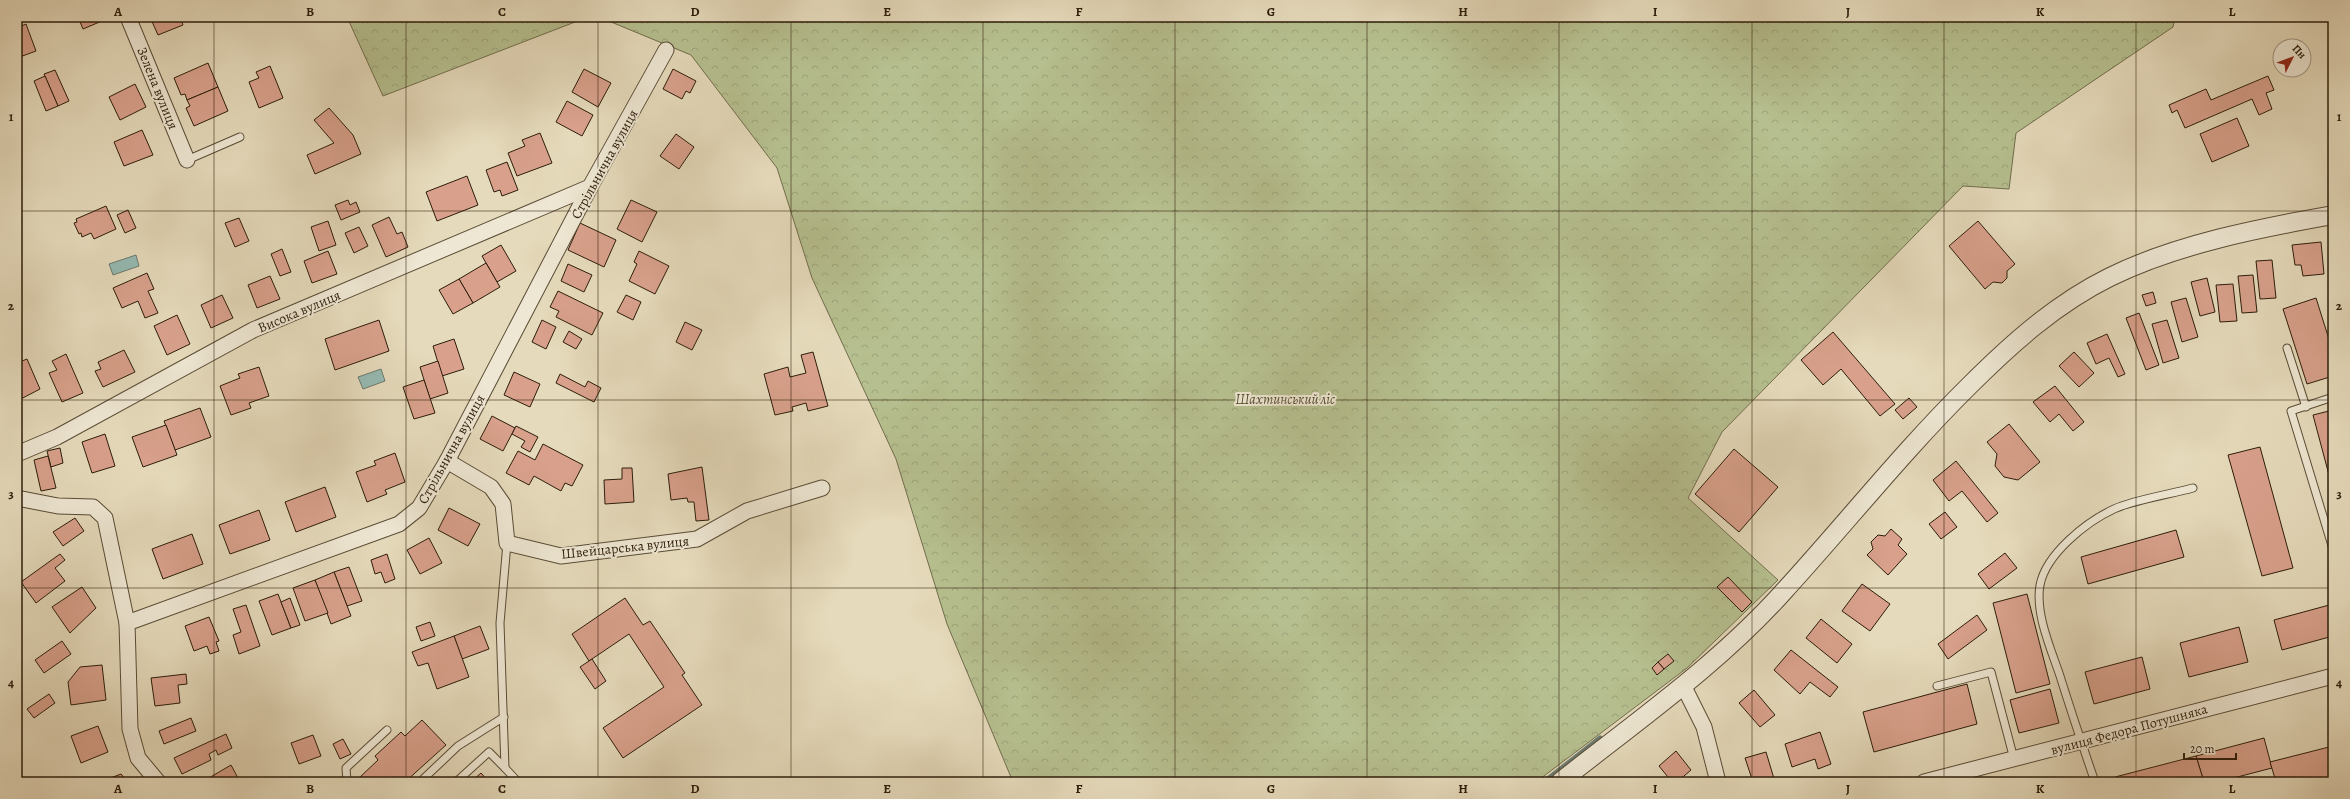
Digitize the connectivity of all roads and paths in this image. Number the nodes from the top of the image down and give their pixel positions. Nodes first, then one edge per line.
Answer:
1 (128, 17) edge
2 (666, 50) dead end
3 (240, 137) dead end
4 (187, 160) joint
5 (590, 187) junction
6 (2333, 215) edge
7 (2287, 348) dead end
8 (2333, 397) edge
9 (2306, 407) junction
10 (17, 454) edge
11 (447, 461) junction
12 (822, 488) dead end
13 (2193, 488) dead end
14 (17, 498) edge
15 (507, 543) junction
16 (2333, 549) edge
17 (127, 623) junction
18 (2333, 676) edge
19 (1684, 685) junction
20 (1937, 686) dead end
21 (504, 717) junction
22 (387, 730) dead end
23 (2081, 741) junction
24 (2014, 759) junction
25 (505, 768) junction
26 (158, 782) edge
27 (347, 782) edge
28 (420, 782) edge
29 (456, 782) edge
30 (518, 782) edge
31 (1560, 782) edge
32 (1718, 782) edge
33 (1924, 782) edge
34 (2095, 782) edge

1 - 4 street, Зелена вулиця
2 - 5 street, Стрільнична вулиця
3 - 4 lane
5 - 10 street, Висока вулиця
5 - 11 street, Стрільнична вулиця
6 - 19 street
7 - 9 lane
8 - 9 lane
9 - 16 lane
11 - 15 street
11 - 17 street, Стрільнична вулиця
12 - 15 street, Швейцарська вулиця
13 - 23 lane
14 - 17 street
15 - 21 lane
17 - 26 street
18 - 23 street, вулиця Федора Потушняка
19 - 31 street
19 - 32 street
20 - 24 lane
21 - 25 lane
21 - 28 lane
22 - 27 lane
23 - 24 street, вулиця Федора Потушняка
23 - 34 lane
24 - 33 street, вулиця Федора Потушняка
25 - 29 lane
25 - 30 lane

